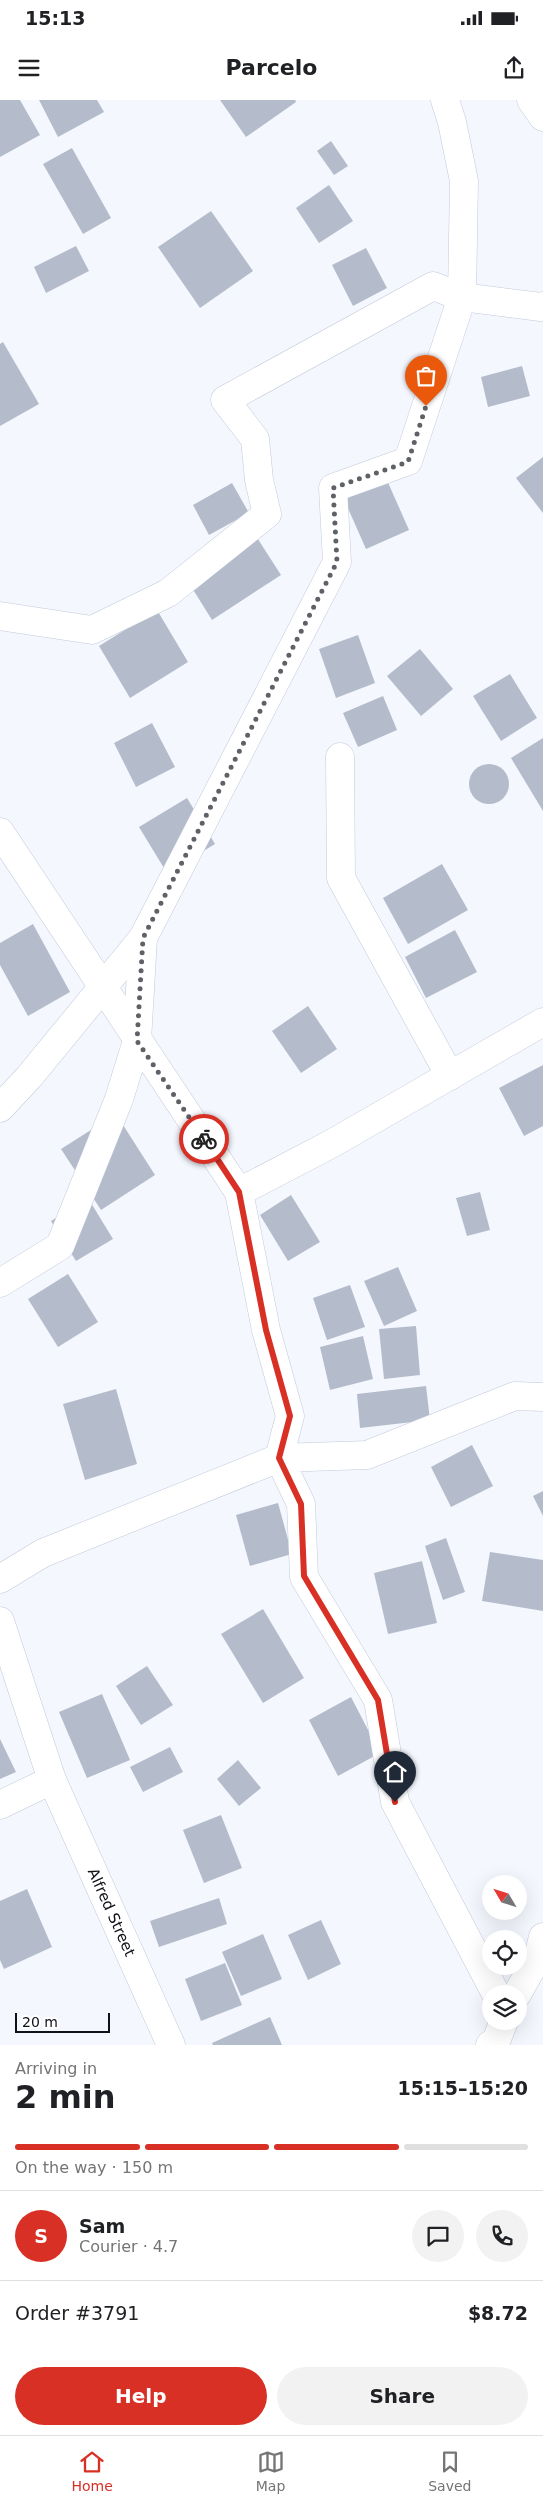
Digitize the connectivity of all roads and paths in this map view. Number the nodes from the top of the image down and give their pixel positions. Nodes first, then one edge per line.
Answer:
1 (445, 100) edge
2 (530, 100) edge
3 (543, 118) edge
4 (462, 296) junction
5 (543, 306) edge
6 (0, 616) edge
7 (340, 757) dead end
8 (0, 832) edge
9 (143, 938) junction
10 (105, 986) junction
11 (543, 1022) edge
12 (137, 1041) junction
13 (450, 1076) junction
14 (0, 1108) edge
15 (239, 1192) junction
16 (0, 1283) edge
17 (543, 1397) edge
18 (279, 1458) junction
19 (0, 1579) edge
20 (0, 1621) edge
21 (52, 1780) junction
22 (0, 1805) edge
23 (543, 1937) edge
24 (491, 1985) edge
25 (523, 1985) edge
26 (500, 2030) edge
27 (171, 2045) edge
28 (490, 2045) edge

1 - 4 street
2 - 3 street
4 - 5 street
4 - 6 street
4 - 9 street
7 - 13 street
8 - 10 street
9 - 10 street
9 - 12 street
10 - 12 street
10 - 14 street
11 - 13 street
12 - 15 street
12 - 16 street
13 - 15 street
15 - 18 street
17 - 18 street
18 - 19 street
18 - 24 street
20 - 21 street, Alfred Street
21 - 22 street
21 - 27 street, Alfred Street
23 - 25 street
26 - 28 street

